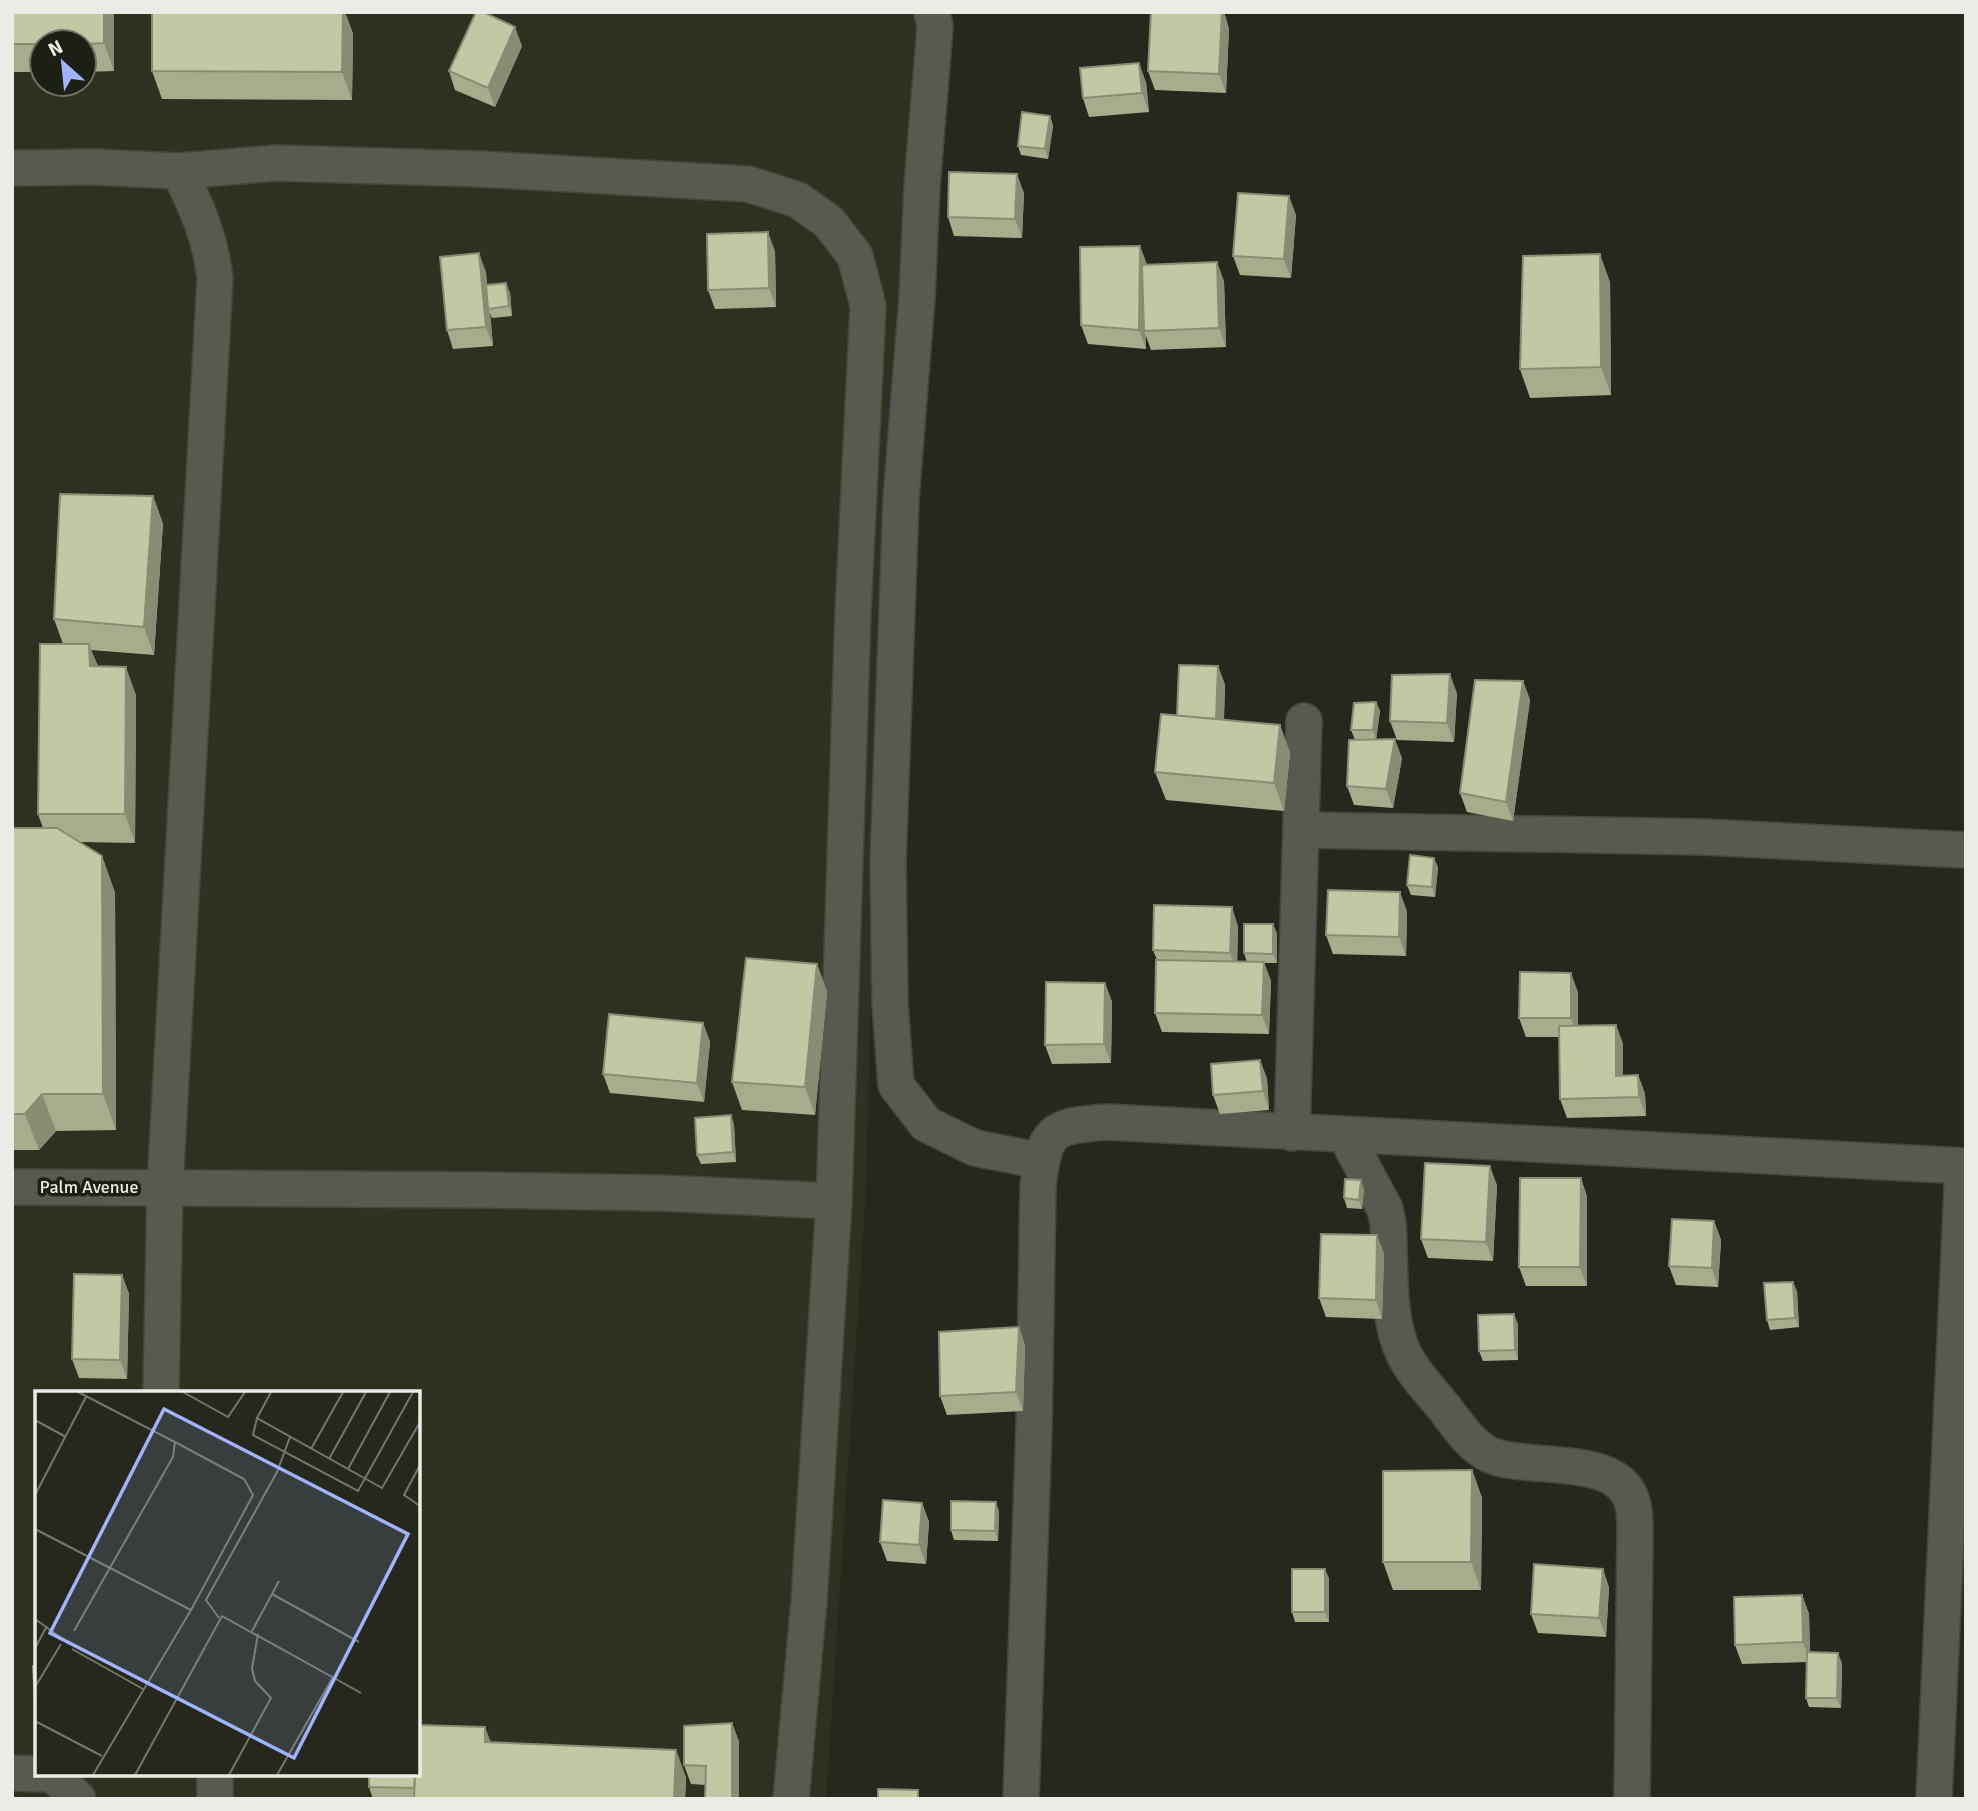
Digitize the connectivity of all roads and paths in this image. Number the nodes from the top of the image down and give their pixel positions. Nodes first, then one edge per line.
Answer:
1 (932, 12) edge
2 (12, 168) edge
3 (179, 171) junction
4 (1304, 722) dead end
5 (1302, 830) junction
6 (1966, 849) edge
7 (1292, 1133) junction
8 (1346, 1136) junction
9 (1041, 1161) junction
10 (1964, 1166) edge
11 (165, 1186) junction
12 (12, 1187) edge
13 (834, 1201) junction
14 (161, 1391) edge
15 (12, 1773) edge
16 (35, 1774) edge
17 (55, 1776) edge
18 (80, 1776) edge
19 (215, 1776) edge
20 (79, 1799) edge
21 (215, 1799) edge
22 (791, 1799) edge
23 (1021, 1799) edge
24 (1632, 1799) edge
25 (1934, 1799) edge

1 - 9 street
2 - 3 street
3 - 11 street
3 - 13 street
4 - 5 street
5 - 6 street
5 - 7 street
7 - 8 street
7 - 9 street
8 - 10 street
8 - 24 street
9 - 23 street
10 - 25 street
11 - 12 street, Palm Avenue
11 - 13 street, Palm Avenue
11 - 14 street
13 - 22 street
15 - 16 street
17 - 20 street
18 - 20 street
19 - 21 street

